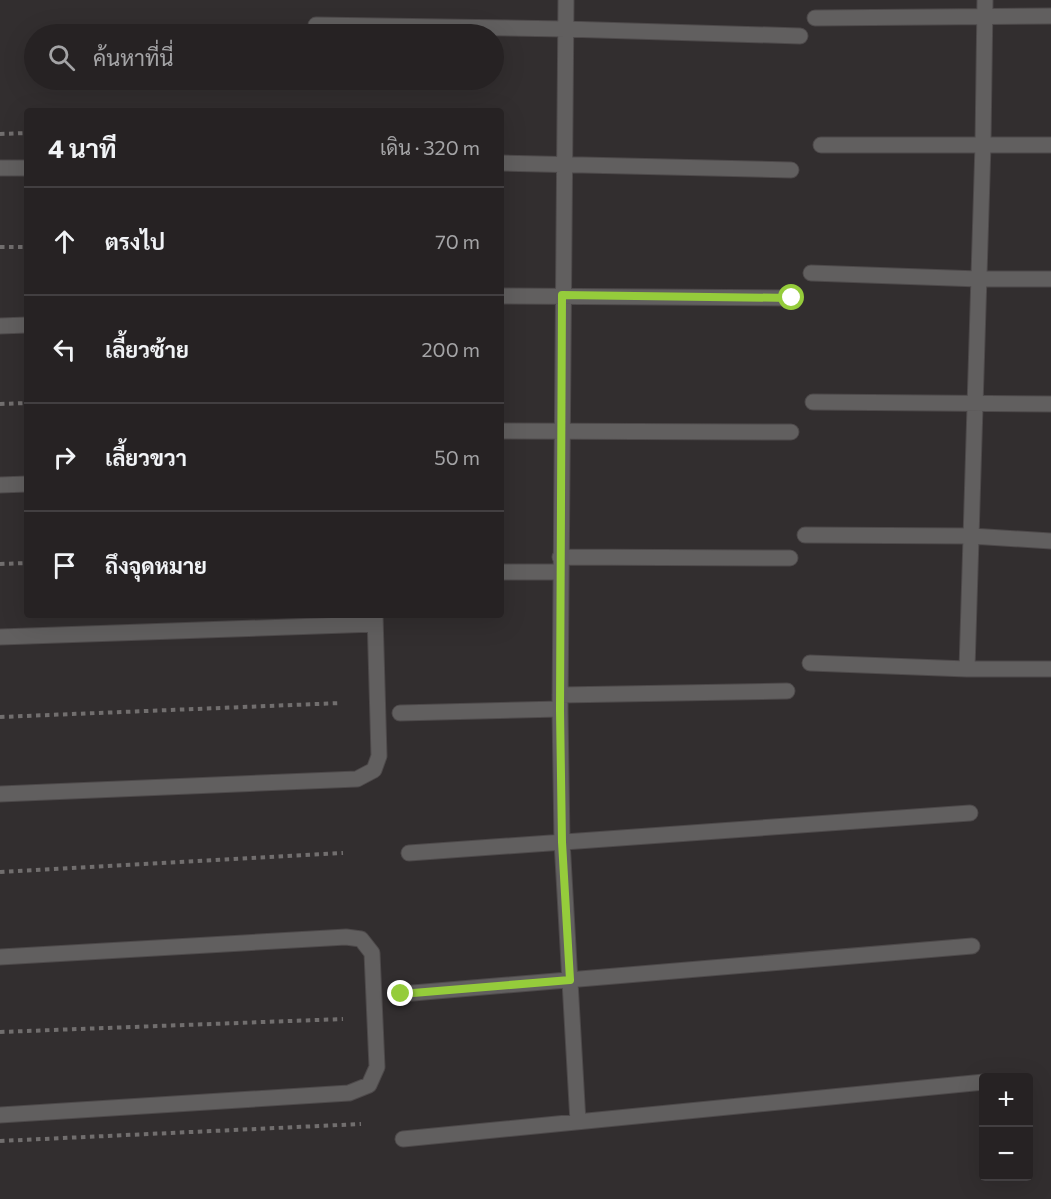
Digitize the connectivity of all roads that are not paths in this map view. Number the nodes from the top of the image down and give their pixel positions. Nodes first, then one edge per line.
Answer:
1 (566, 0) edge
2 (985, 0) edge
3 (985, 16) junction
4 (1051, 16) edge
5 (815, 18) dead end
6 (504, 28) edge
7 (565, 29) junction
8 (800, 36) dead end
9 (983, 144) junction
10 (821, 145) dead end
11 (1051, 145) edge
12 (504, 163) edge
13 (563, 164) junction
14 (0, 168) edge
15 (24, 168) edge
16 (791, 170) dead end
17 (811, 273) dead end
18 (979, 279) junction
19 (1051, 279) edge
20 (562, 295) junction
21 (504, 296) edge
22 (792, 298) dead end
23 (24, 325) edge
24 (0, 326) edge
25 (813, 402) dead end
26 (975, 404) junction
27 (1051, 404) edge
28 (561, 430) junction
29 (504, 431) edge
30 (791, 432) dead end
31 (24, 484) edge
32 (0, 485) edge
33 (805, 535) dead end
34 (971, 536) junction
35 (1051, 541) edge
36 (790, 558) dead end
37 (561, 564) junction
38 (504, 572) edge
39 (375, 619) edge
40 (0, 637) edge
41 (810, 663) dead end
42 (967, 669) junction
43 (1051, 669) edge
44 (787, 691) dead end
45 (560, 703) junction
46 (400, 713) dead end
47 (0, 794) edge
48 (970, 813) dead end
49 (562, 842) junction
50 (409, 853) dead end
51 (972, 946) dead end
52 (0, 957) edge
53 (570, 980) junction
54 (401, 994) dead end
55 (979, 1082) edge
56 (0, 1114) edge
57 (578, 1122) junction
58 (403, 1139) dead end

1 - 7 street
2 - 3 street
3 - 4 street
3 - 5 street
3 - 9 street
6 - 7 street
7 - 8 street
7 - 13 street
9 - 10 street
9 - 11 street
9 - 18 street
12 - 13 street
13 - 16 street
13 - 20 street
14 - 15 street
17 - 18 street
18 - 19 street
18 - 26 street
20 - 21 street
20 - 22 street
20 - 28 street
23 - 24 street
25 - 26 street
26 - 27 street
26 - 34 street
28 - 29 street
28 - 30 street
28 - 37 street
31 - 32 street
33 - 34 street
34 - 35 street
34 - 42 street
36 - 37 street
37 - 38 street
37 - 45 street
39 - 40 street
39 - 47 street
41 - 42 street
42 - 43 street
44 - 45 street
45 - 46 street
45 - 49 street
48 - 49 street
49 - 50 street
49 - 53 street
51 - 53 street
52 - 56 street
53 - 54 street
53 - 57 street
55 - 57 street
57 - 58 street

